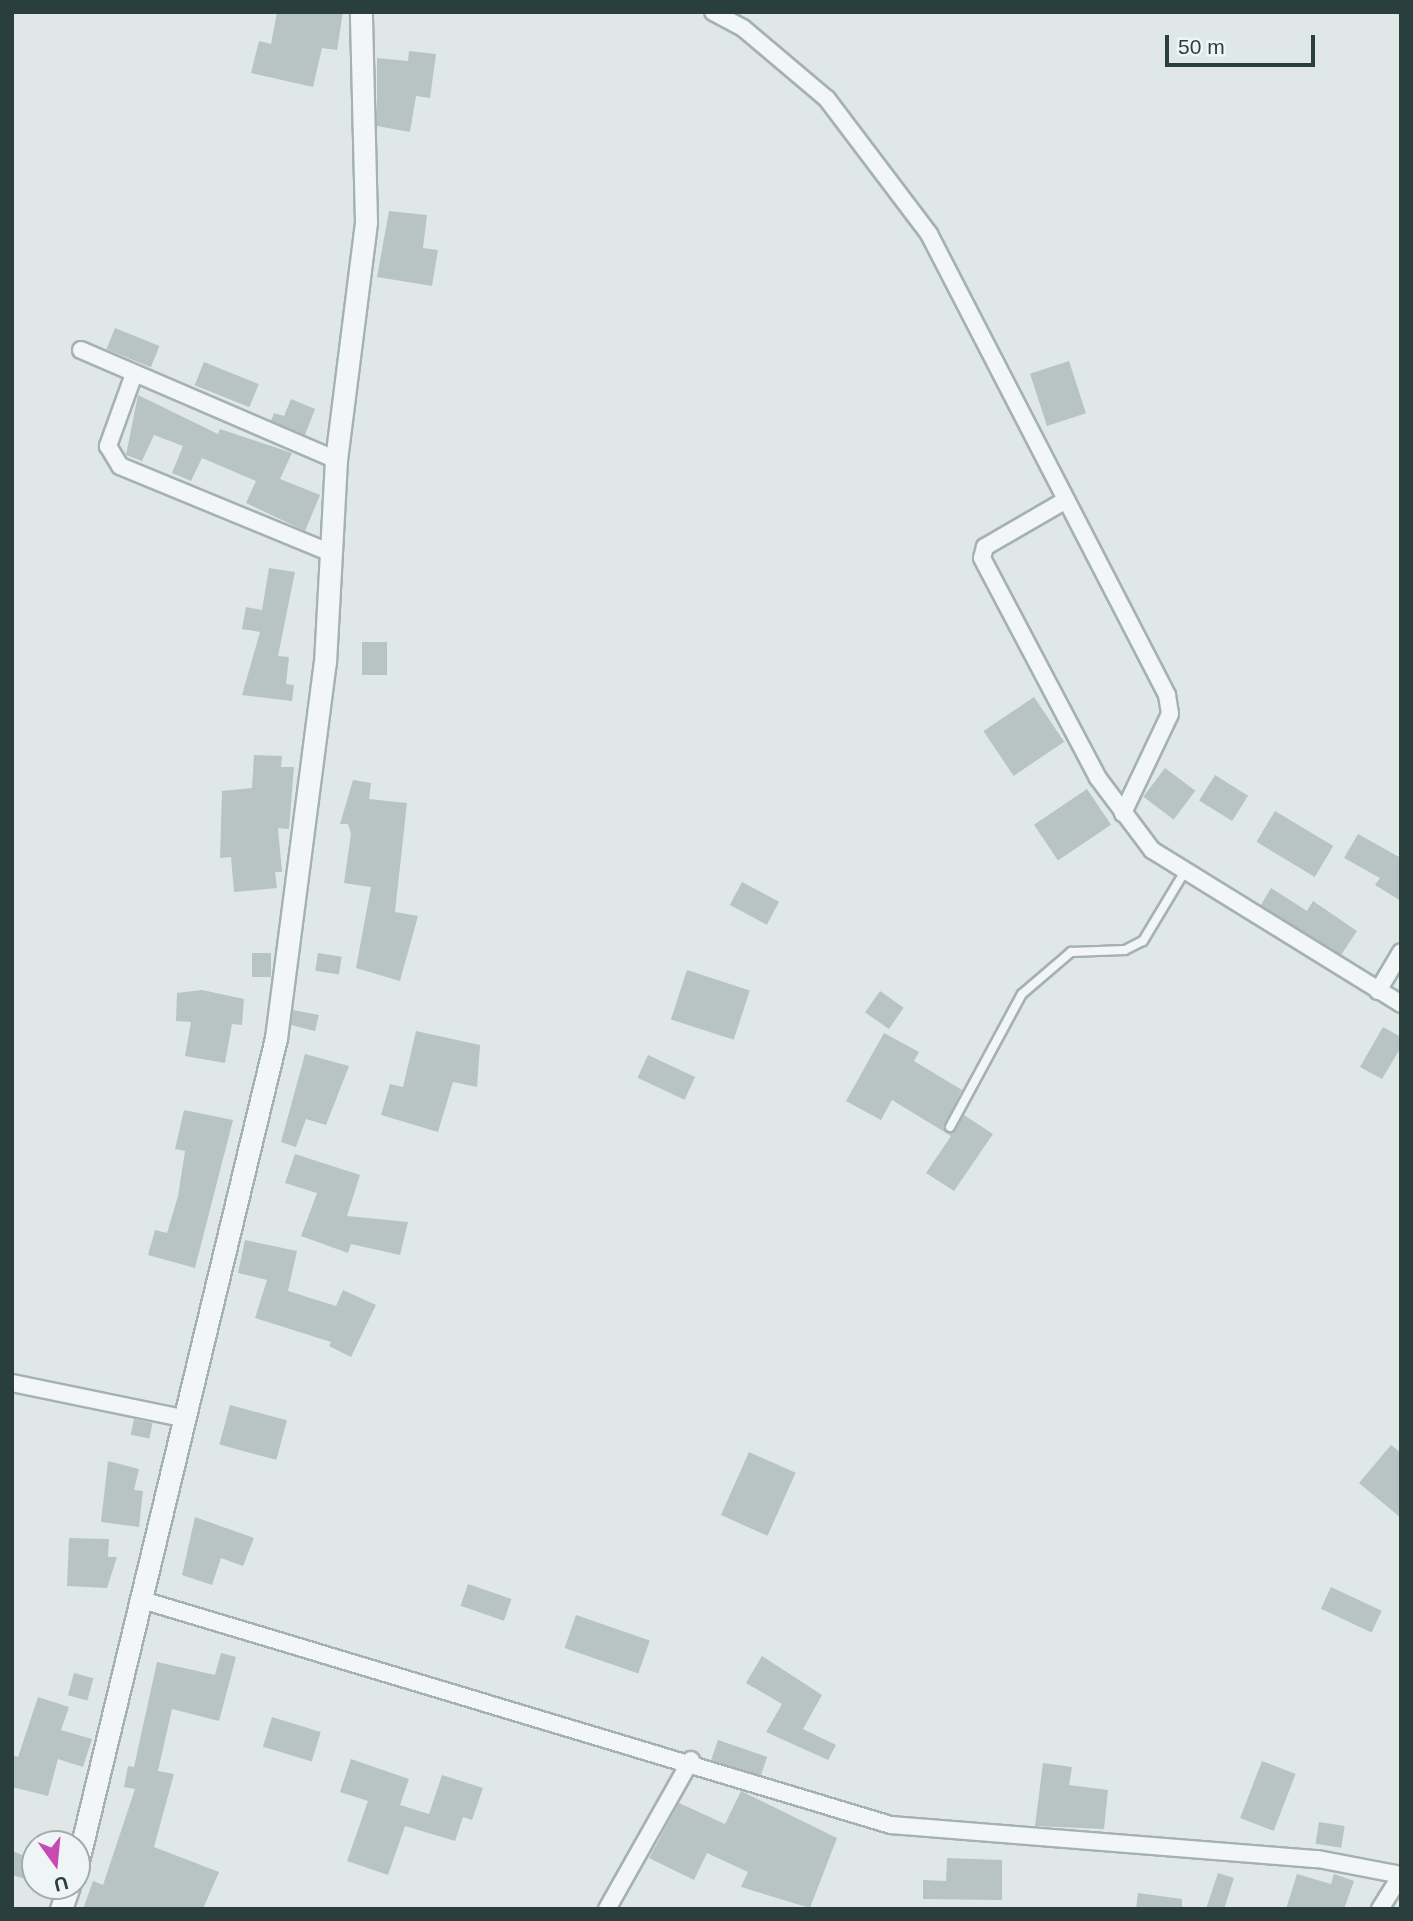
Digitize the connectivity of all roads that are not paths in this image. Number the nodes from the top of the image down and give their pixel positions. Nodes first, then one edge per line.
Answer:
1 (361, 12) edge
2 (713, 12) edge
3 (81, 350) dead end
4 (134, 374) junction
5 (336, 460) junction
6 (1066, 500) junction
7 (329, 552) junction
8 (1123, 813) junction
9 (1185, 871) junction
10 (1401, 952) edge
11 (1378, 991) junction
12 (1401, 1004) edge
13 (950, 1127) dead end
14 (12, 1383) edge
15 (183, 1418) junction
16 (139, 1599) junction
17 (691, 1760) junction
18 (85, 1830) edge
19 (1401, 1875) edge
20 (607, 1909) edge
21 (1380, 1909) edge

1 - 5 street
2 - 6 street
3 - 4 street
4 - 5 street
4 - 7 street
5 - 7 street
6 - 8 street
6 - 8 street
7 - 15 street
8 - 9 street
9 - 11 street
9 - 13 lane
10 - 11 street
11 - 12 street
14 - 15 street
15 - 16 street
16 - 17 street
16 - 18 street
17 - 19 street
17 - 20 street
19 - 21 street

